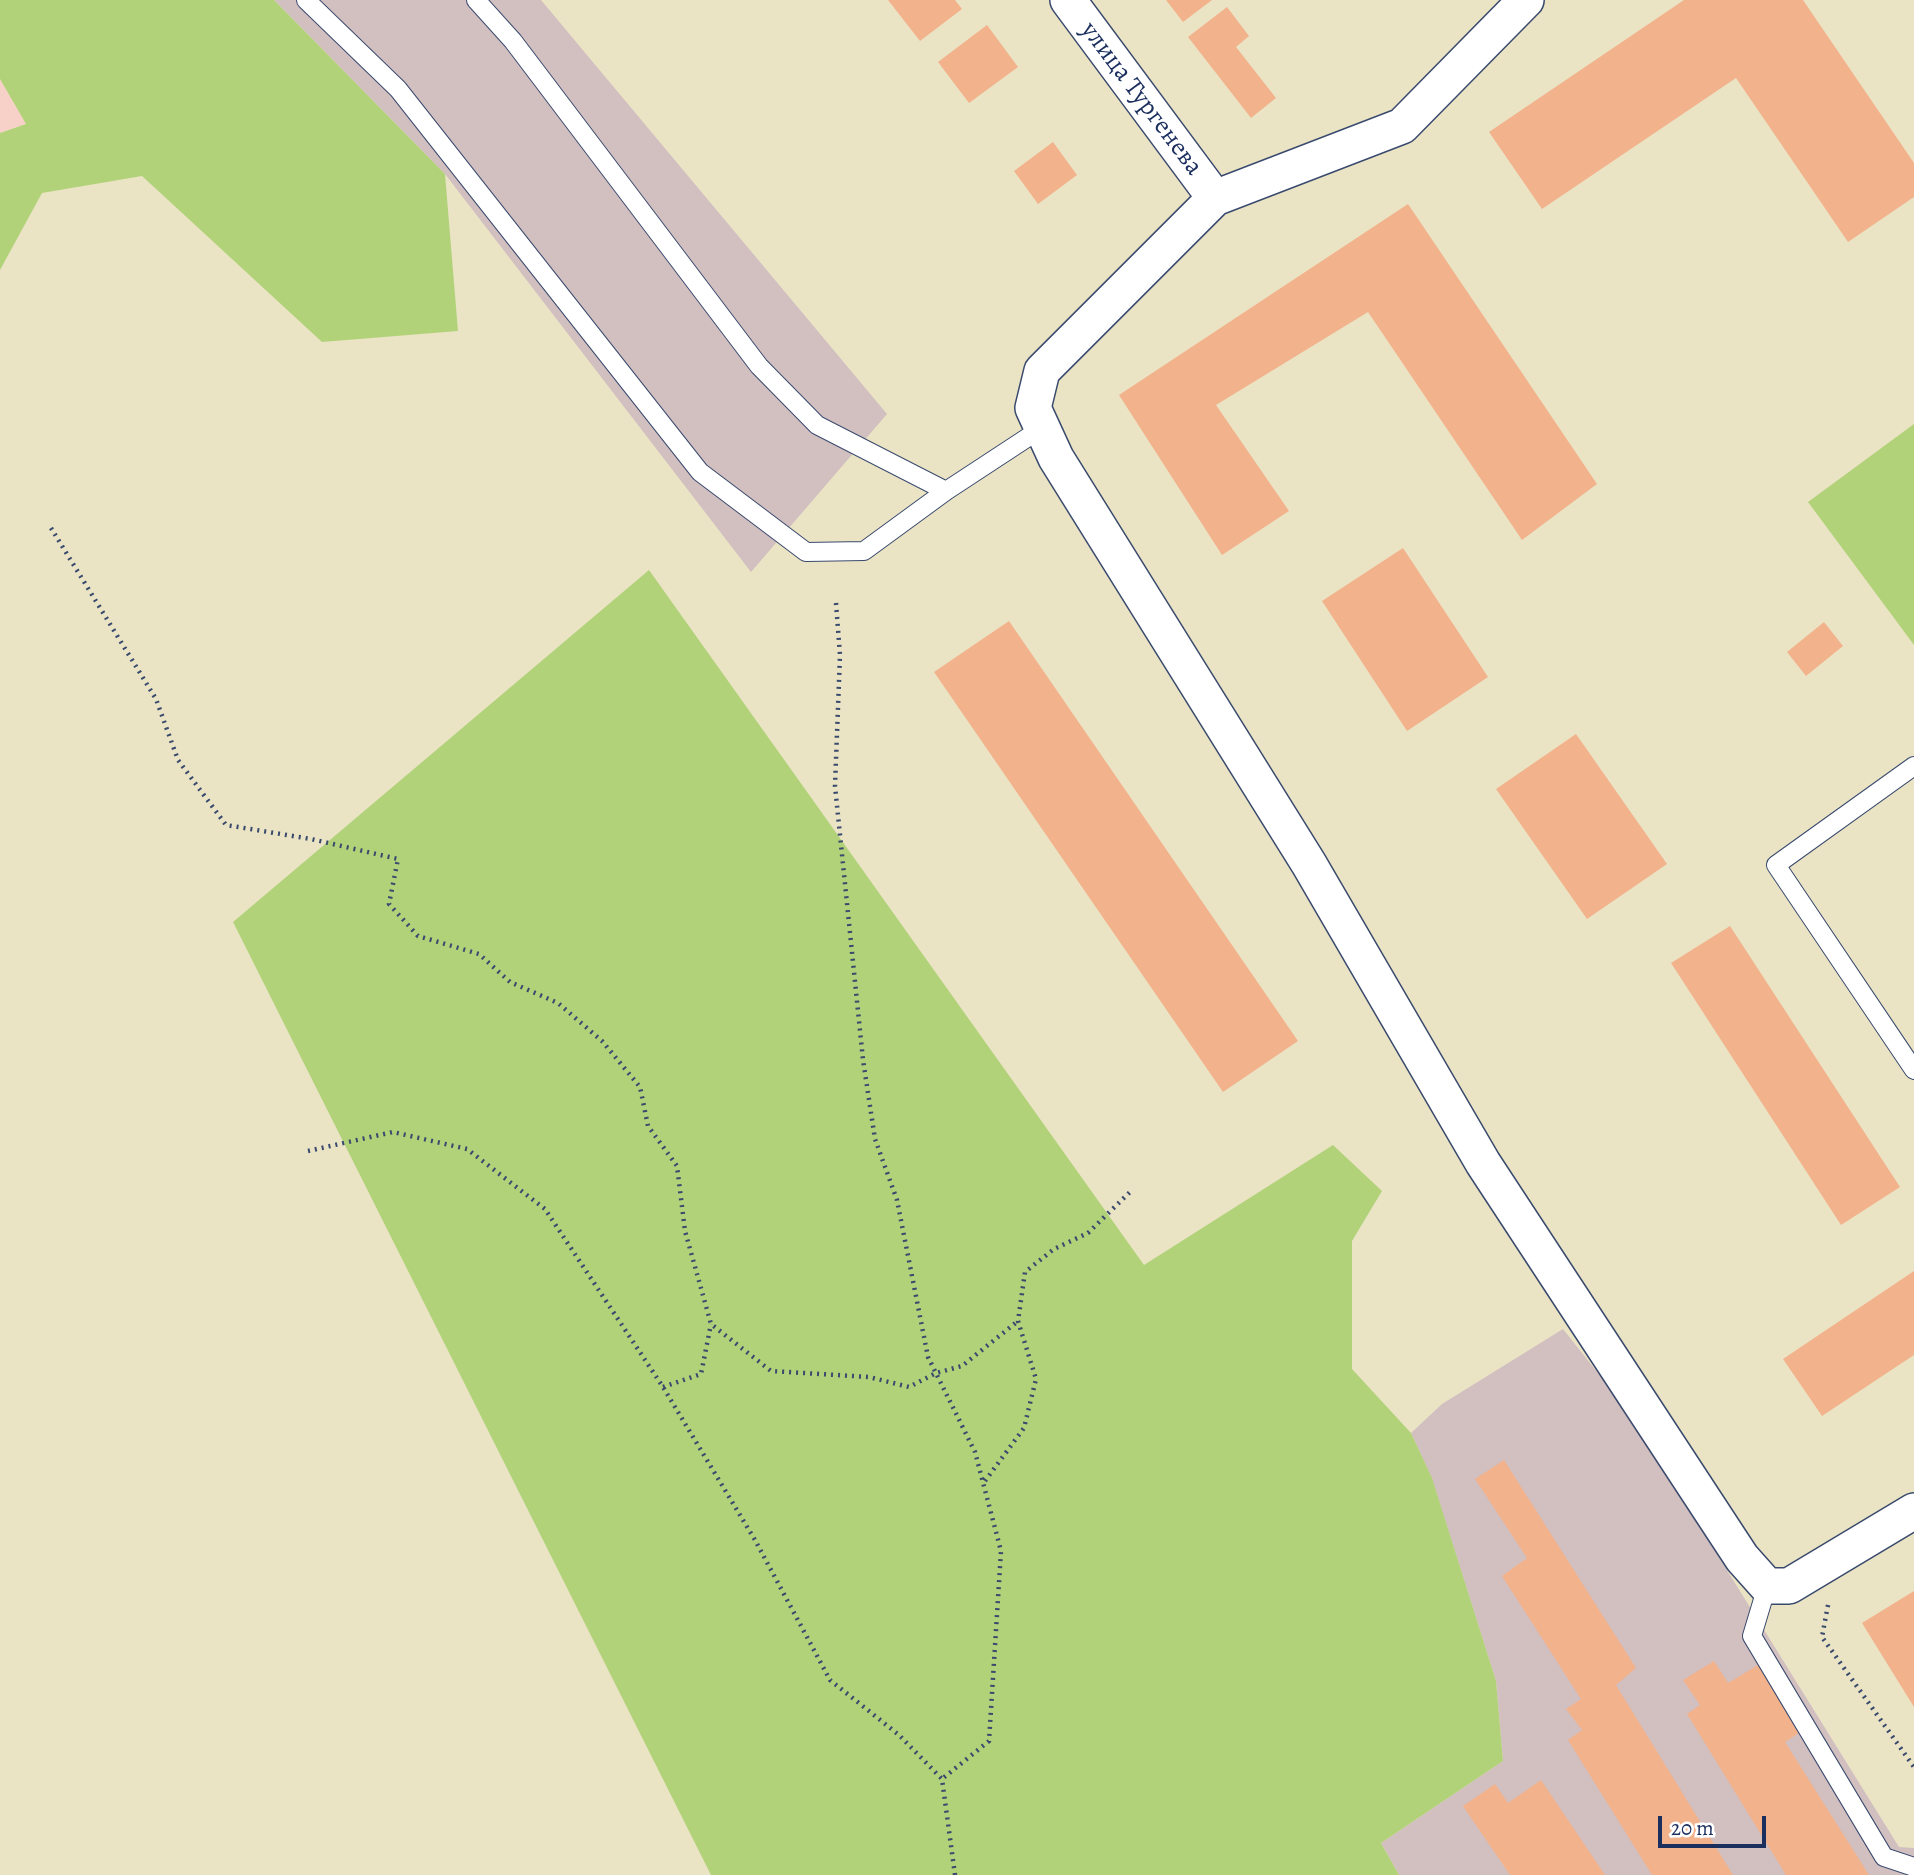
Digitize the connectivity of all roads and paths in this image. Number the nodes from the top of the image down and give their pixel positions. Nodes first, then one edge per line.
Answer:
1 (306, 0) edge
2 (476, 0) edge
3 (1068, 0) edge
4 (1526, 0) edge
5 (1215, 198) junction
6 (1042, 428) junction
7 (946, 491) junction
8 (51, 528) dead end
9 (836, 603) dead end
10 (1914, 765) edge
11 (1914, 1070) edge
12 (308, 1151) dead end
13 (1131, 1191) dead end
14 (1018, 1321) junction
15 (711, 1324) junction
16 (936, 1373) junction
17 (663, 1387) junction
18 (985, 1482) junction
19 (1914, 1511) edge
20 (1767, 1586) junction
21 (1829, 1601) dead end
22 (1914, 1767) edge
23 (942, 1779) junction
24 (1914, 1867) edge
25 (955, 1875) edge

1 - 7 lane
2 - 7 lane
3 - 5 street, улица Тургенева
4 - 5 street
5 - 6 street
6 - 7 lane
6 - 20 street
8 - 15 path
9 - 16 path
10 - 11 lane
12 - 17 path
13 - 14 path
14 - 16 path
14 - 18 path
15 - 16 path
15 - 17 path
16 - 18 path
17 - 23 path
18 - 23 path
19 - 20 street
20 - 24 lane
21 - 22 path
23 - 25 path

